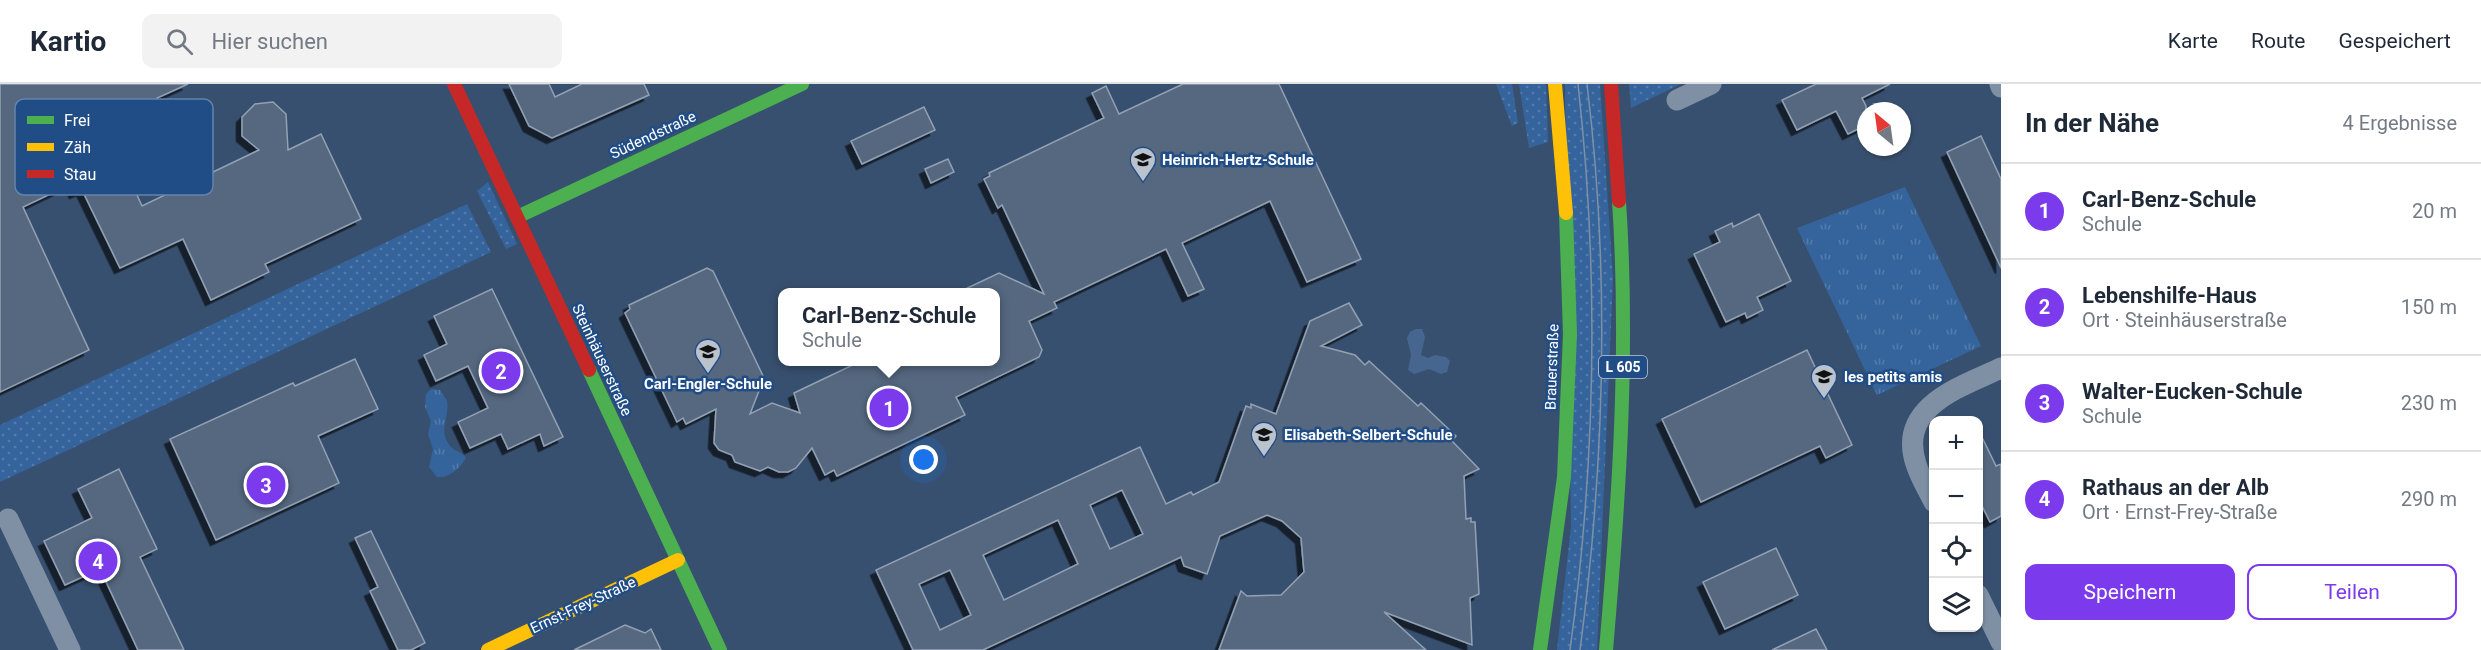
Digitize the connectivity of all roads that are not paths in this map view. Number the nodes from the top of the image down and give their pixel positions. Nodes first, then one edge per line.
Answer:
1 (454, 84) edge
2 (802, 84) edge
3 (1555, 84) edge
4 (1611, 84) edge
5 (1711, 84) edge
6 (1677, 100) dead end
7 (517, 217) junction
8 (2001, 368) edge
9 (1929, 491) edge
10 (8, 519) dead end
11 (678, 560) junction
12 (1983, 606) edge
13 (2001, 642) edge
14 (70, 650) edge
15 (488, 650) edge
16 (720, 650) edge
17 (1540, 650) edge
18 (1606, 650) edge

1 - 7 street, Steinhäuserstraße
2 - 7 street, Südendstraße
3 - 17 street, Brauerstraße
4 - 18 street, L 605
5 - 6 street
7 - 11 street, Steinhäuserstraße
8 - 9 street
10 - 14 street
11 - 15 street, Ernst-Frey-Straße
11 - 16 street, Steinhäuserstraße
12 - 13 street

